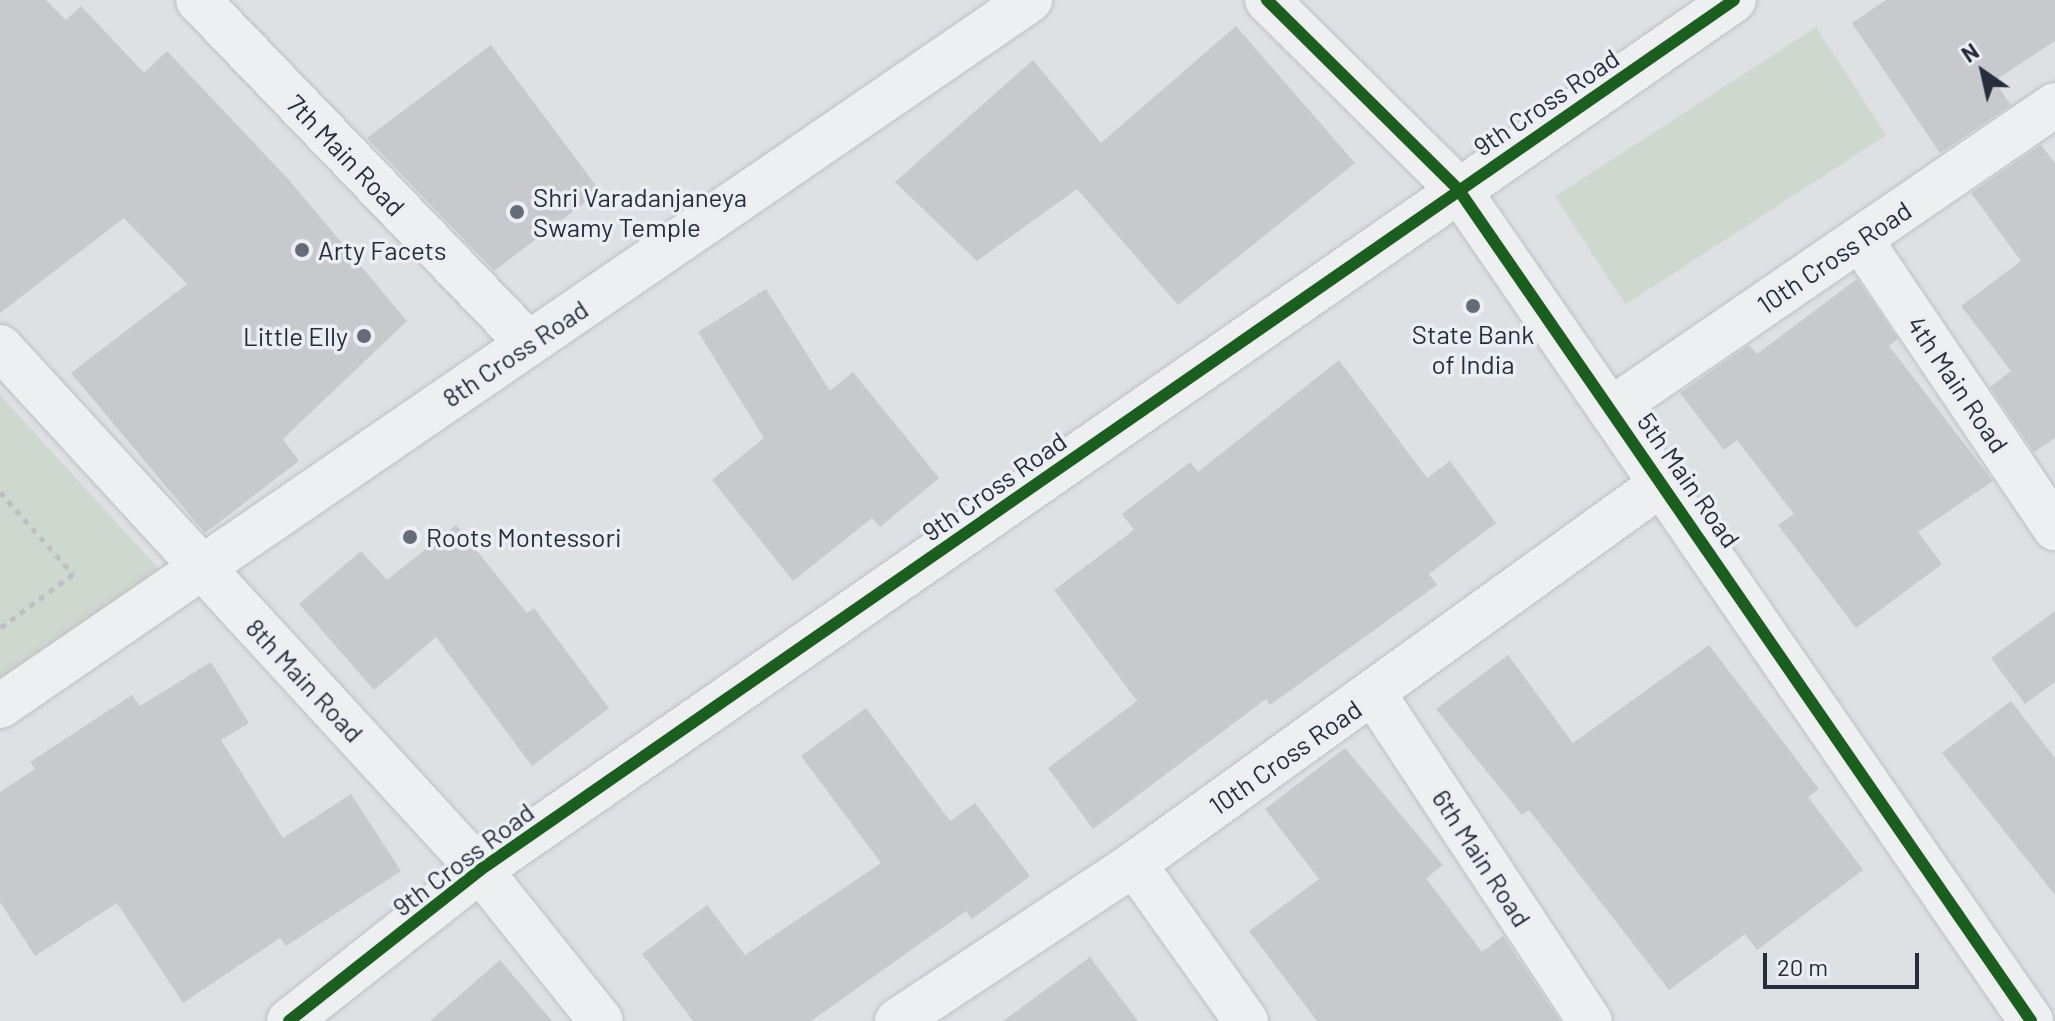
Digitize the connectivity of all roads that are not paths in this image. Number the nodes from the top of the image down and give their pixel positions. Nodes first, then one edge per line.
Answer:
1 (198, 0) edge
2 (1030, 0) edge
3 (1267, 0) edge
4 (1734, 0) edge
5 (2055, 105) edge
6 (1458, 189) junction
7 (1860, 239) junction
8 (529, 344) junction
9 (0, 347) edge
10 (1613, 408) junction
11 (1664, 482) junction
12 (2055, 528) edge
13 (202, 567) junction
14 (1374, 694) junction
15 (0, 706) edge
16 (1134, 864) junction
17 (480, 870) junction
18 (289, 1021) edge
19 (601, 1021) edge
20 (897, 1021) edge
21 (1246, 1021) edge
22 (1590, 1021) edge
23 (2031, 1021) edge

1 - 8 street, 7th Main Road
2 - 8 street, 8th Cross Road
3 - 6 street, 5th Main Road
4 - 6 street, 9th Cross Road
5 - 7 street, 10th Cross Road
6 - 10 street, 5th Main Road
6 - 17 street, 9th Cross Road
7 - 10 street, 10th Cross Road
7 - 12 street, 4th Main Road
8 - 13 street, 8th Cross Road
9 - 13 street, 8th Main Road
10 - 11 street, 5th Main Road
11 - 14 street, 10th Cross Road
11 - 23 street, 5th Main Road
13 - 15 street, 8th Cross Road
13 - 17 street, 8th Main Road
14 - 16 street, 10th Cross Road
14 - 22 street, 6th Main Road
16 - 20 street, 10th Cross Road
16 - 21 street
17 - 18 street, 9th Cross Road
17 - 19 street, 8th Main Road

